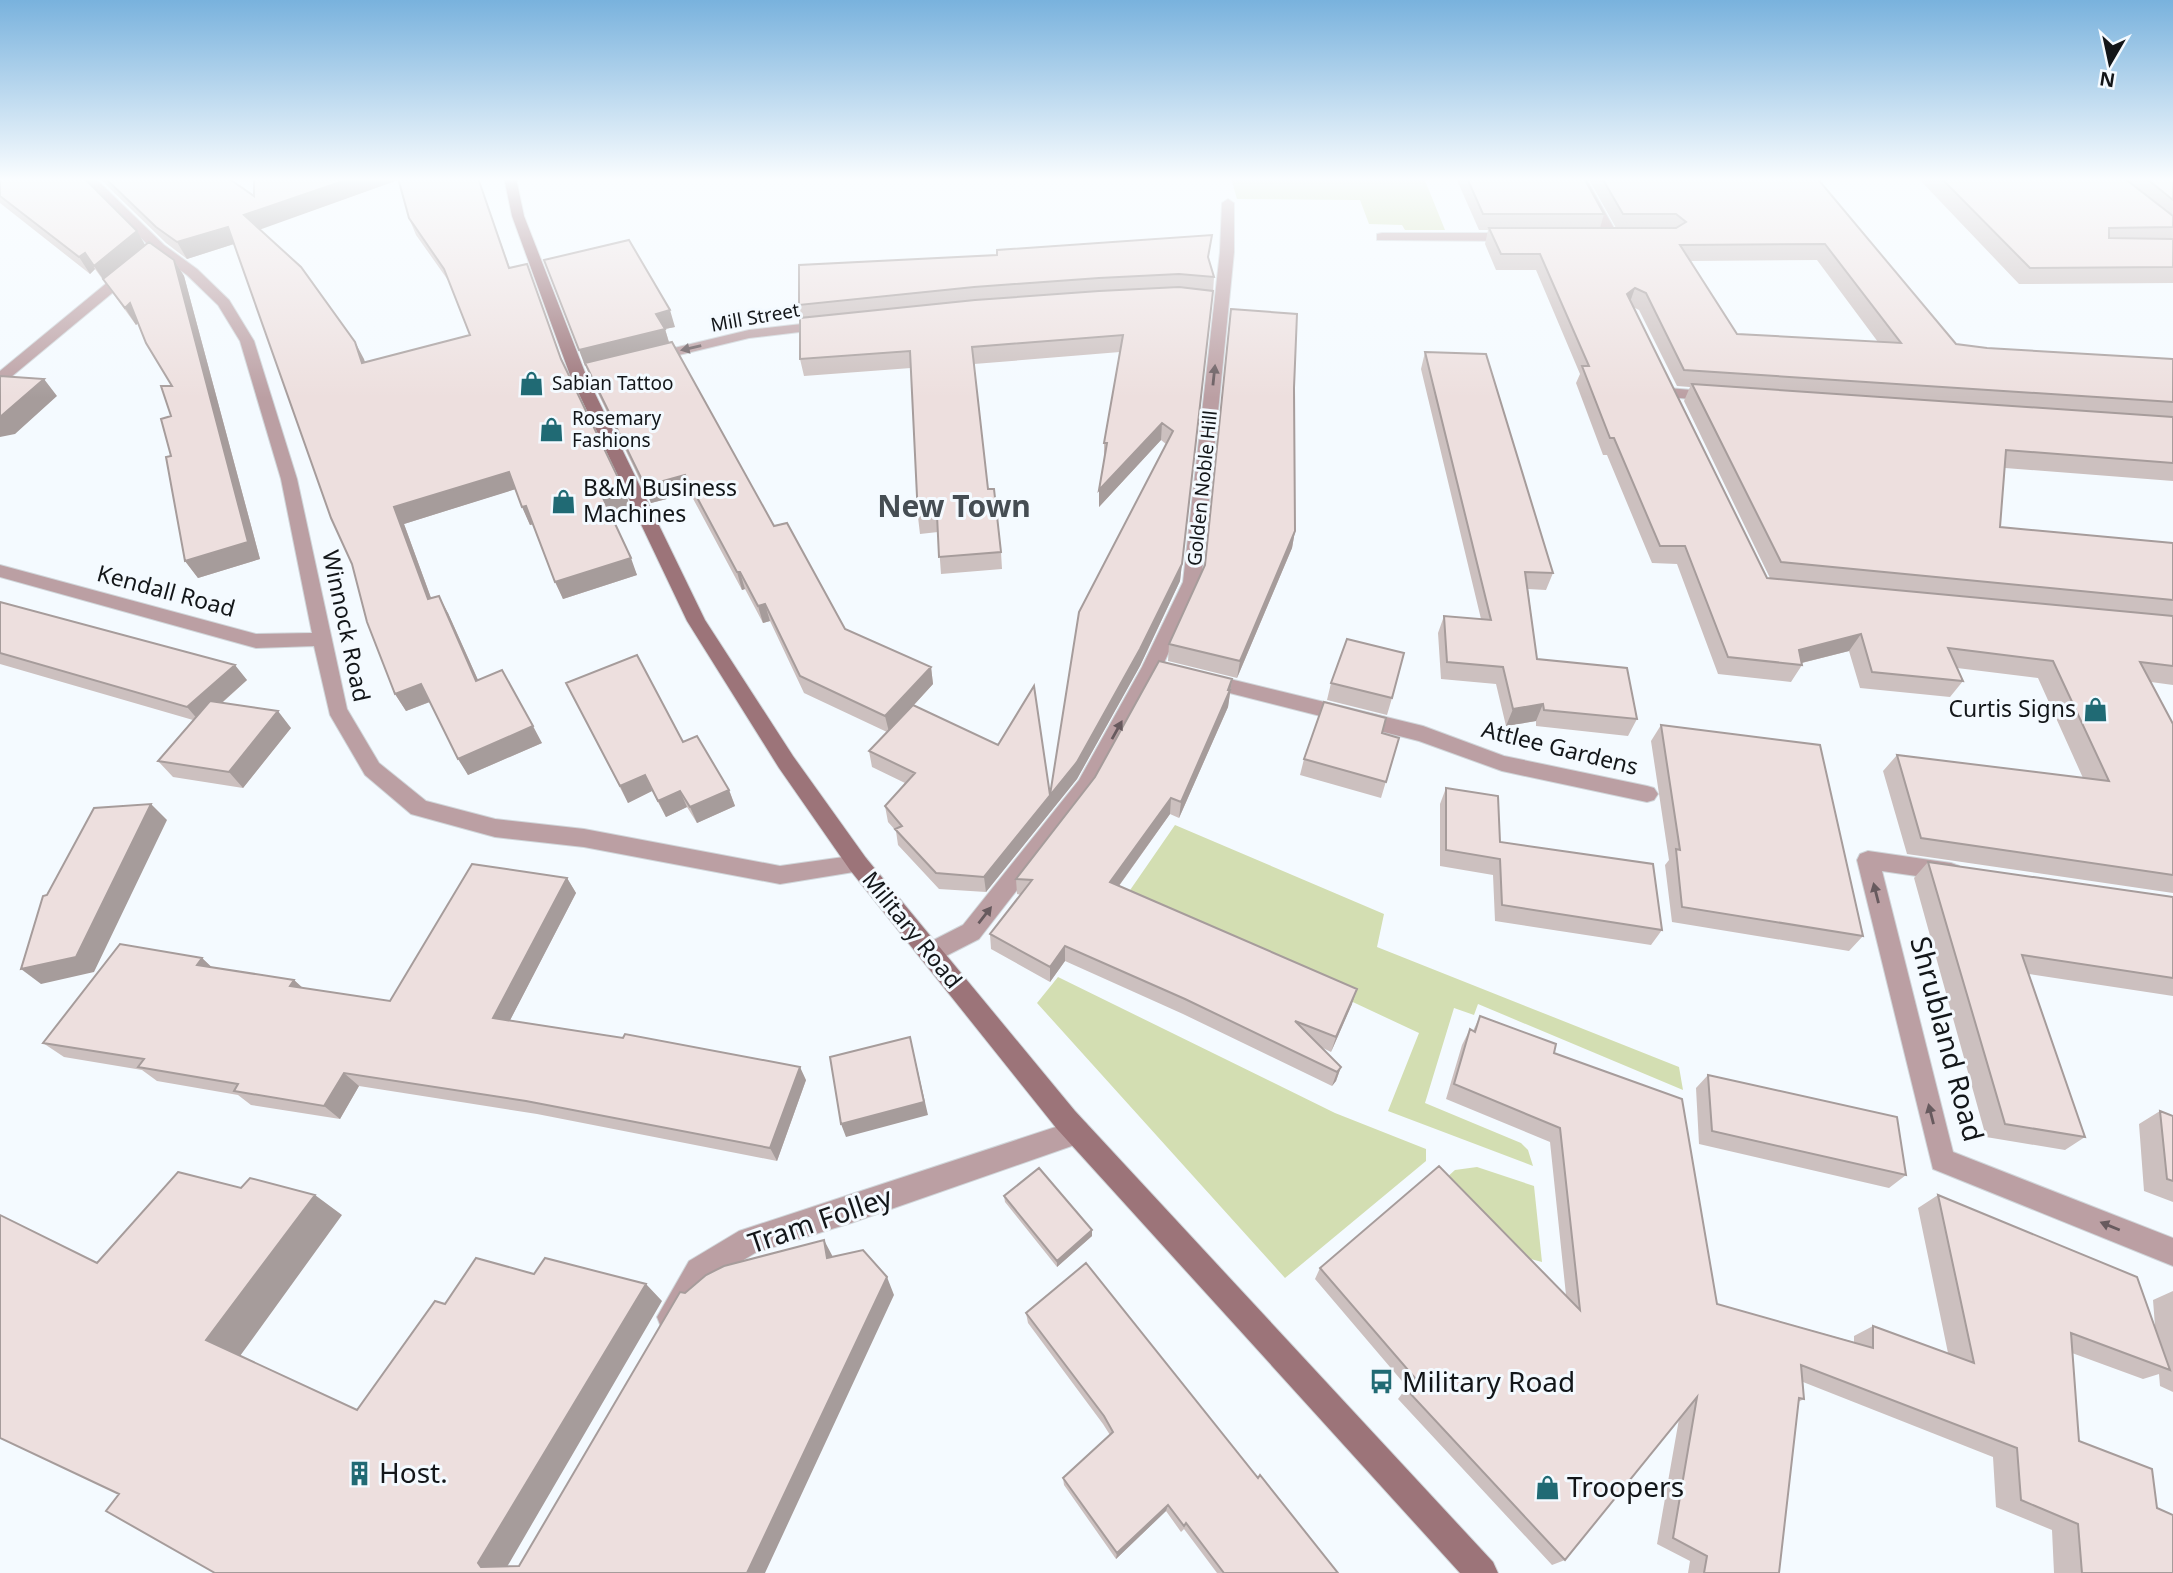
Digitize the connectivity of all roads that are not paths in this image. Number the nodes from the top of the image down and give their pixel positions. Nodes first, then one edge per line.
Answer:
1 (146, 251) edge
2 (533, 251) edge
3 (1227, 251) edge
4 (149, 256) junction
5 (844, 324) edge
6 (630, 363) edge
7 (0, 380) edge
8 (1668, 393) edge
9 (1734, 398) edge
10 (0, 570) edge
11 (323, 639) junction
12 (1192, 677) edge
13 (1647, 794) dead end
14 (858, 864) junction
15 (1974, 875) edge
16 (930, 953) junction
17 (1077, 1132) junction
18 (2173, 1252) edge
19 (656, 1341) edge
20 (1482, 1573) edge

1 - 4 street, Winnock Road
2 - 14 street, Military Road
16 -> 3 street, Golden Noble Hill
4 - 7 street
4 - 11 street, Winnock Road
5 -> 6 street, Mill Street
8 - 9 street
10 - 11 street, Kendall Road
11 - 14 street, Winnock Road
12 - 13 street, Attlee Gardens
14 - 16 street, Military Road
18 -> 15 street, Shrubland Road
16 - 17 street, Military Road
17 - 19 street, Tram Folley
17 - 20 street, Military Road

